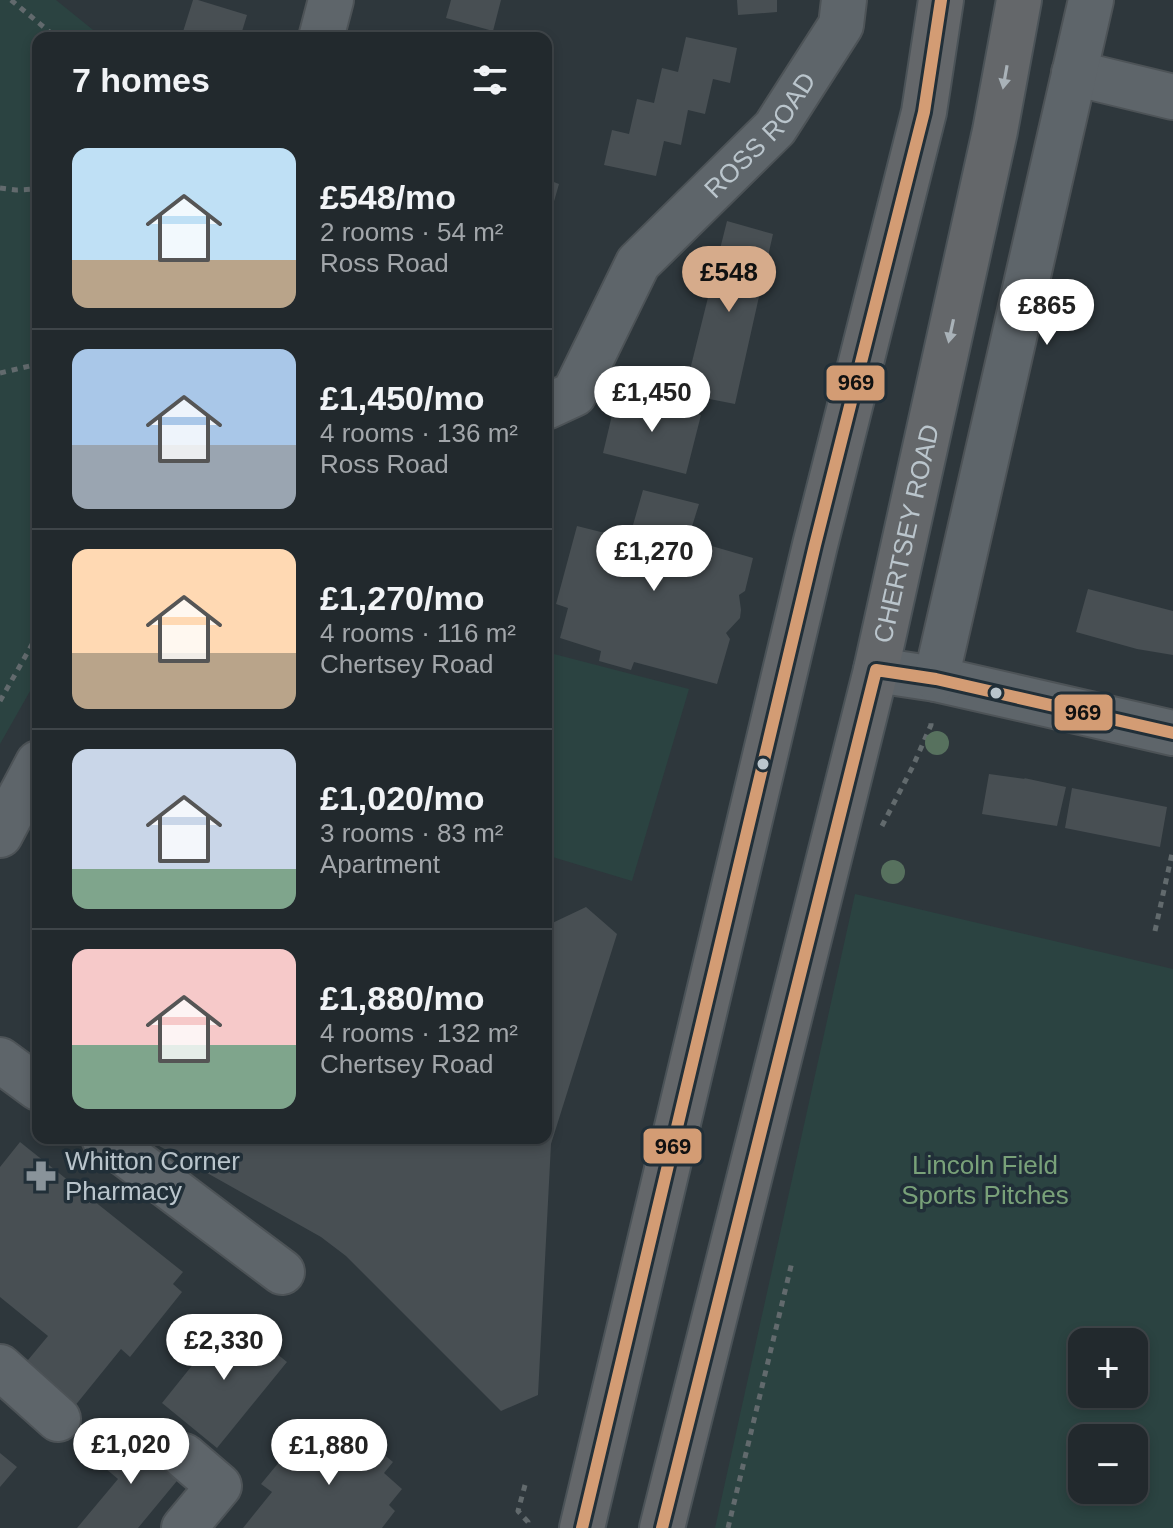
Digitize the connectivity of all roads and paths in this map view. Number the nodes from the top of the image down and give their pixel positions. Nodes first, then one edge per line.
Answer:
1 (11, 0) edge
2 (331, 0) edge
3 (844, 0) edge
4 (941, 0) edge
5 (1019, 0) edge
6 (1091, 0) edge
7 (50, 32) edge
8 (323, 32) edge
9 (1074, 73) junction
10 (1173, 97) edge
11 (0, 188) edge
12 (32, 189) edge
13 (32, 365) edge
14 (0, 373) edge
15 (552, 404) edge
16 (32, 645) edge
17 (876, 670) junction
18 (936, 679) junction
19 (0, 701) edge
20 (1173, 733) edge
21 (32, 774) edge
22 (0, 835) edge
23 (1173, 849) edge
24 (1155, 931) dead end
25 (0, 1060) edge
26 (32, 1084) edge
27 (112, 1144) edge
28 (792, 1262) dead end
29 (282, 1272) dead end
30 (0, 1367) edge
31 (58, 1419) dead end
32 (184, 1456) dead end
33 (525, 1485) dead end
34 (184, 1528) edge
35 (527, 1528) edge
36 (582, 1528) edge
37 (662, 1528) edge
38 (728, 1528) edge

1 - 7 path
2 - 8 street
3 - 15 street, ROSS ROAD
4 - 36 highway
5 -> 17 highway, CHERTSEY ROAD
6 - 9 street
9 - 10 street
9 - 18 street
11 - 12 path
13 - 14 path
16 - 19 path
17 - 18 street
17 - 37 highway, CHERTSEY ROAD
18 - 20 street
21 - 22 street
23 - 24 path
25 - 26 street
27 - 29 street
28 - 38 path
30 - 31 street
32 - 34 street
33 - 35 path

